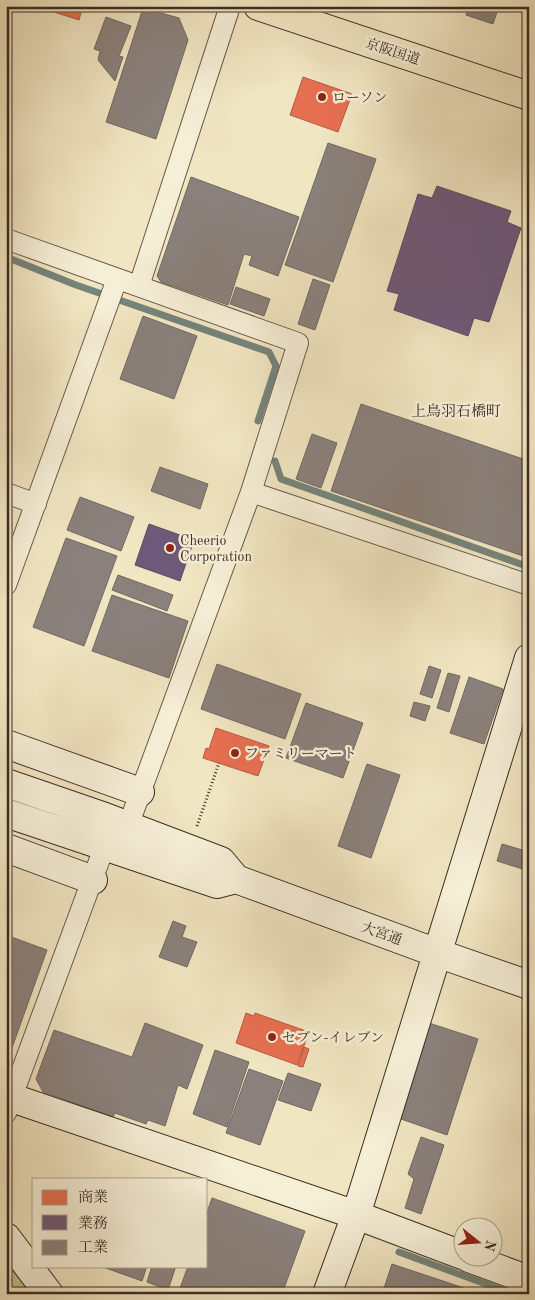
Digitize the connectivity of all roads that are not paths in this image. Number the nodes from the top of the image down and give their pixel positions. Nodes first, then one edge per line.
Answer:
1 (230, 6) edge
2 (258, 6) edge
3 (289, 11) edge
4 (529, 96) edge
5 (6, 239) edge
6 (116, 278) junction
7 (139, 286) junction
8 (251, 492) junction
9 (6, 494) edge
10 (36, 504) junction
11 (6, 585) edge
12 (529, 585) edge
13 (529, 658) edge
14 (6, 744) edge
15 (6, 784) edge
16 (140, 792) junction
17 (6, 813) edge
18 (128, 826) junction
19 (106, 846) junction
20 (6, 848) edge
21 (236, 879) junction
22 (93, 880) junction
23 (437, 953) junction
24 (529, 985) edge
25 (9, 1106) edge
26 (356, 1215) junction
27 (6, 1237) edge
28 (452, 1251) edge
29 (496, 1268) edge
30 (529, 1280) edge
31 (49, 1294) edge
32 (328, 1294) edge

1 - 7 street
2 - 3 highway, 京阪国道
3 - 4 highway, 京阪国道
5 - 6 street
6 - 7 street
6 - 10 street
7 - 8 street
8 - 12 street
8 - 16 street
9 - 10 street
10 - 11 street
13 - 23 street
14 - 16 street
15 - 18 street, 大宮通
16 - 18 street
17 - 19 street, 大宮通
18 - 21 street, 大宮通
19 - 21 street, 大宮通
19 - 22 street
20 - 22 street
21 - 23 street, 大宮通
22 - 25 street
23 - 24 street, 大宮通
23 - 26 street
25 - 26 street
26 - 28 street
26 - 32 street
27 - 31 street
29 - 30 street

